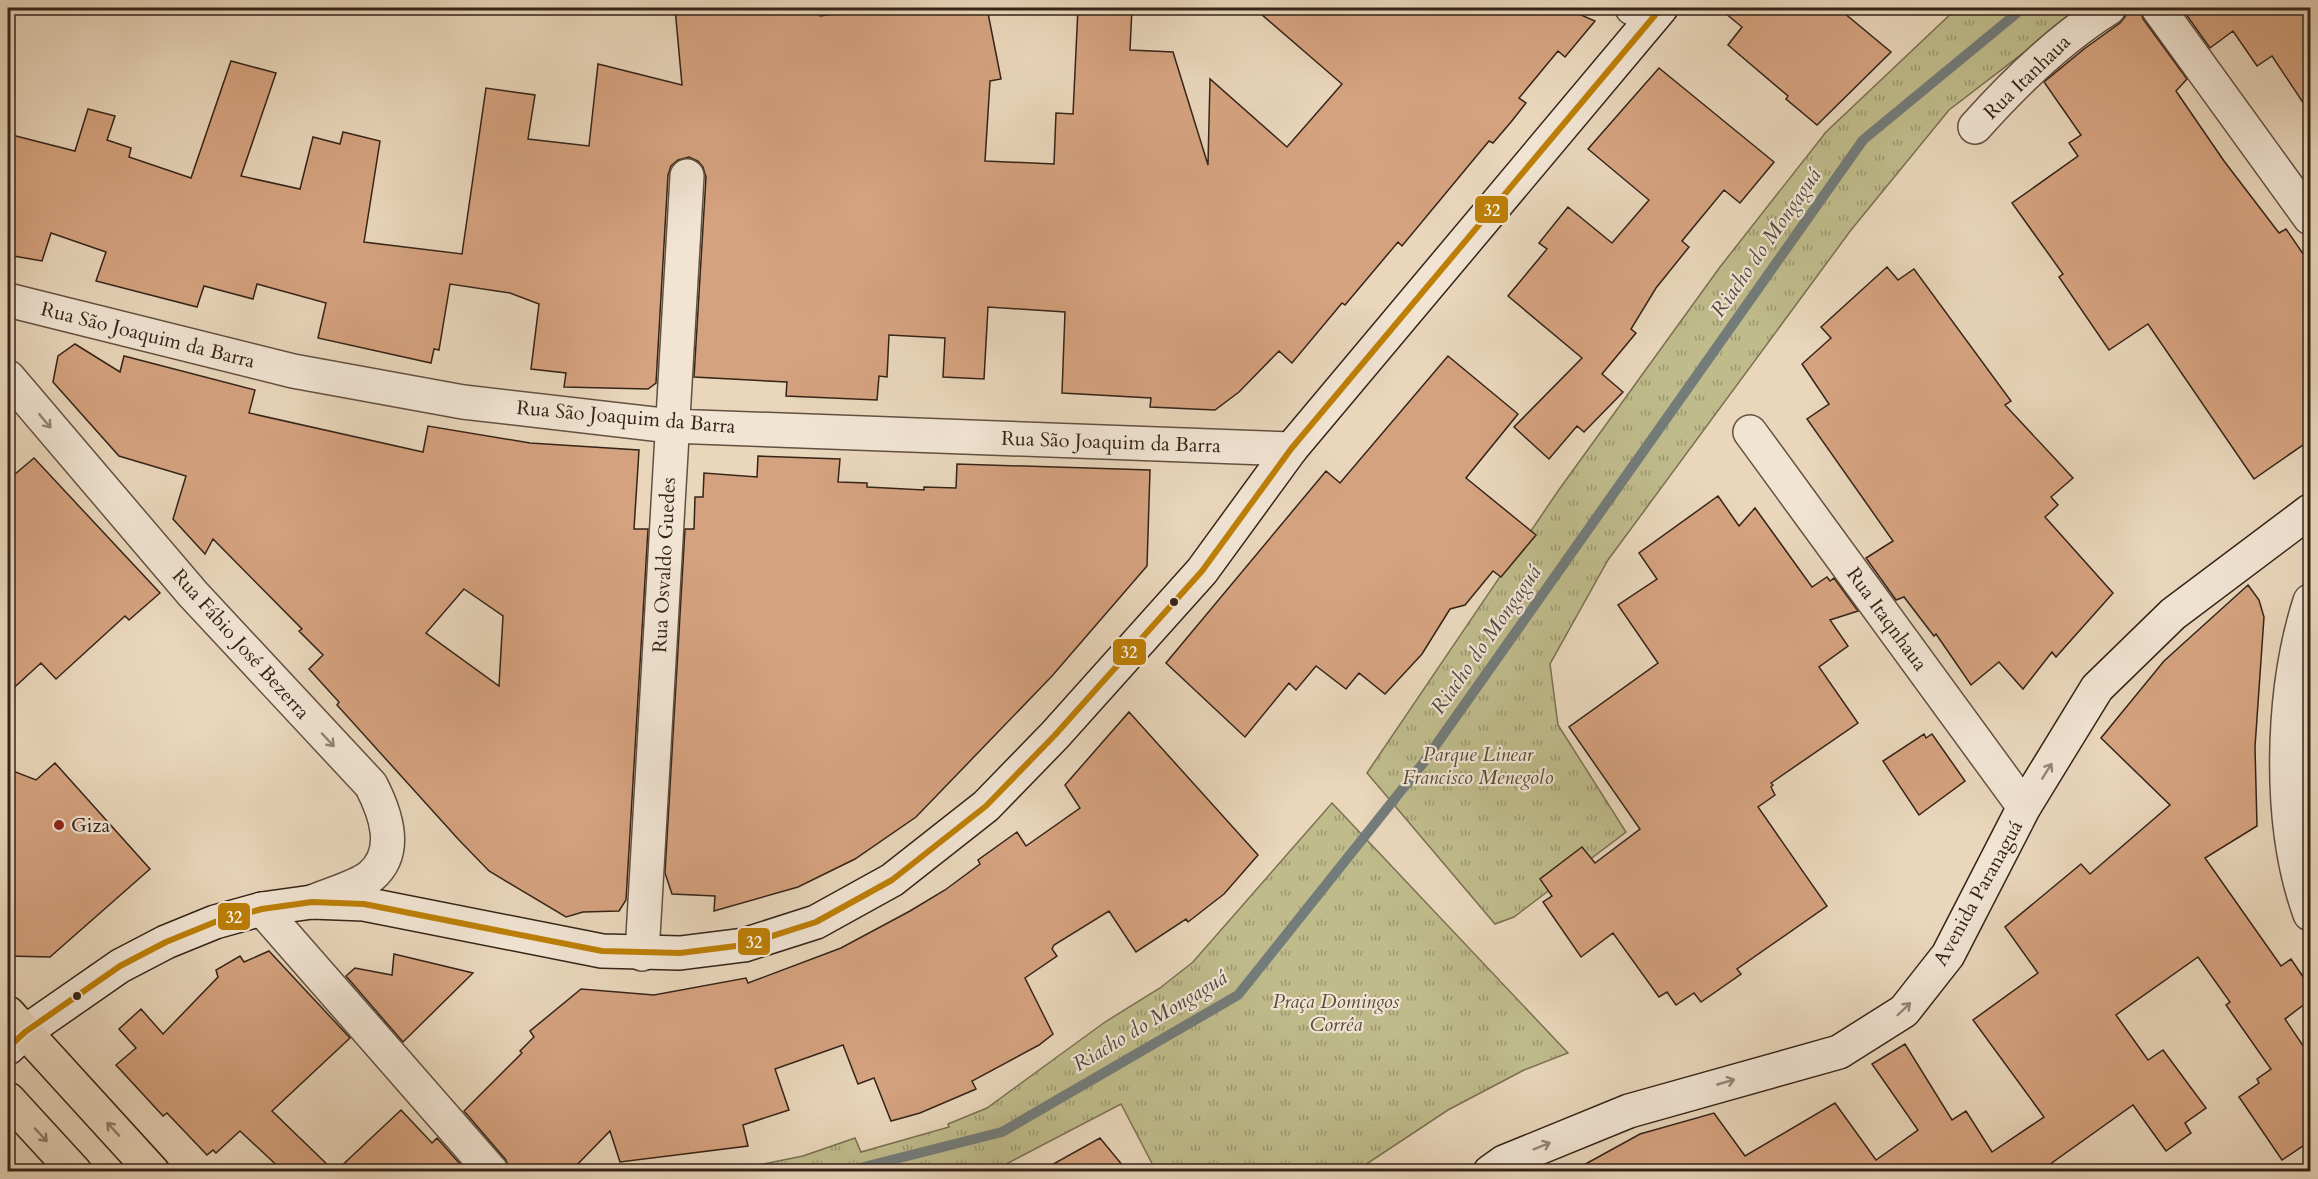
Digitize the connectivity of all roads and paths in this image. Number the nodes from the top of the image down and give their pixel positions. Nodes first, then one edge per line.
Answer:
1 (2109, 8) edge
2 (2158, 8) edge
3 (1649, 11) edge
4 (1975, 127) dead end
5 (687, 176) dead end
6 (2310, 218) edge
7 (8, 300) edge
8 (8, 377) edge
9 (671, 426) junction
10 (1750, 432) dead end
11 (1292, 449) junction
12 (2310, 511) edge
13 (2310, 601) edge
14 (2024, 807) junction
15 (2304, 876) edge
16 (312, 902) junction
17 (262, 909) junction
18 (2310, 914) edge
19 (642, 954) junction
20 (13, 1031) edge
21 (8, 1100) edge
22 (1498, 1168) edge
23 (74, 1171) edge
24 (153, 1172) edge
25 (492, 1172) edge

1 - 4 street, Rua Itanhaua
2 - 6 street
3 - 11 street
5 - 9 street, Rua Osvaldo Guedes
7 - 9 street, Rua São Joaquim da Barra
8 -> 16 street, Rua Fábio José Bezerra
9 - 11 street, Rua São Joaquim da Barra
9 - 19 street, Rua Osvaldo Guedes
10 - 14 street, Rua Itaqnhaua
11 - 19 street
14 -> 12 street, Avenida Paranaguá
13 - 15 street
22 -> 14 street, Avenida Paranaguá
15 - 18 street
16 - 17 street
16 - 19 street
17 - 20 street
17 - 25 street
24 -> 20 main road
21 -> 23 main road

